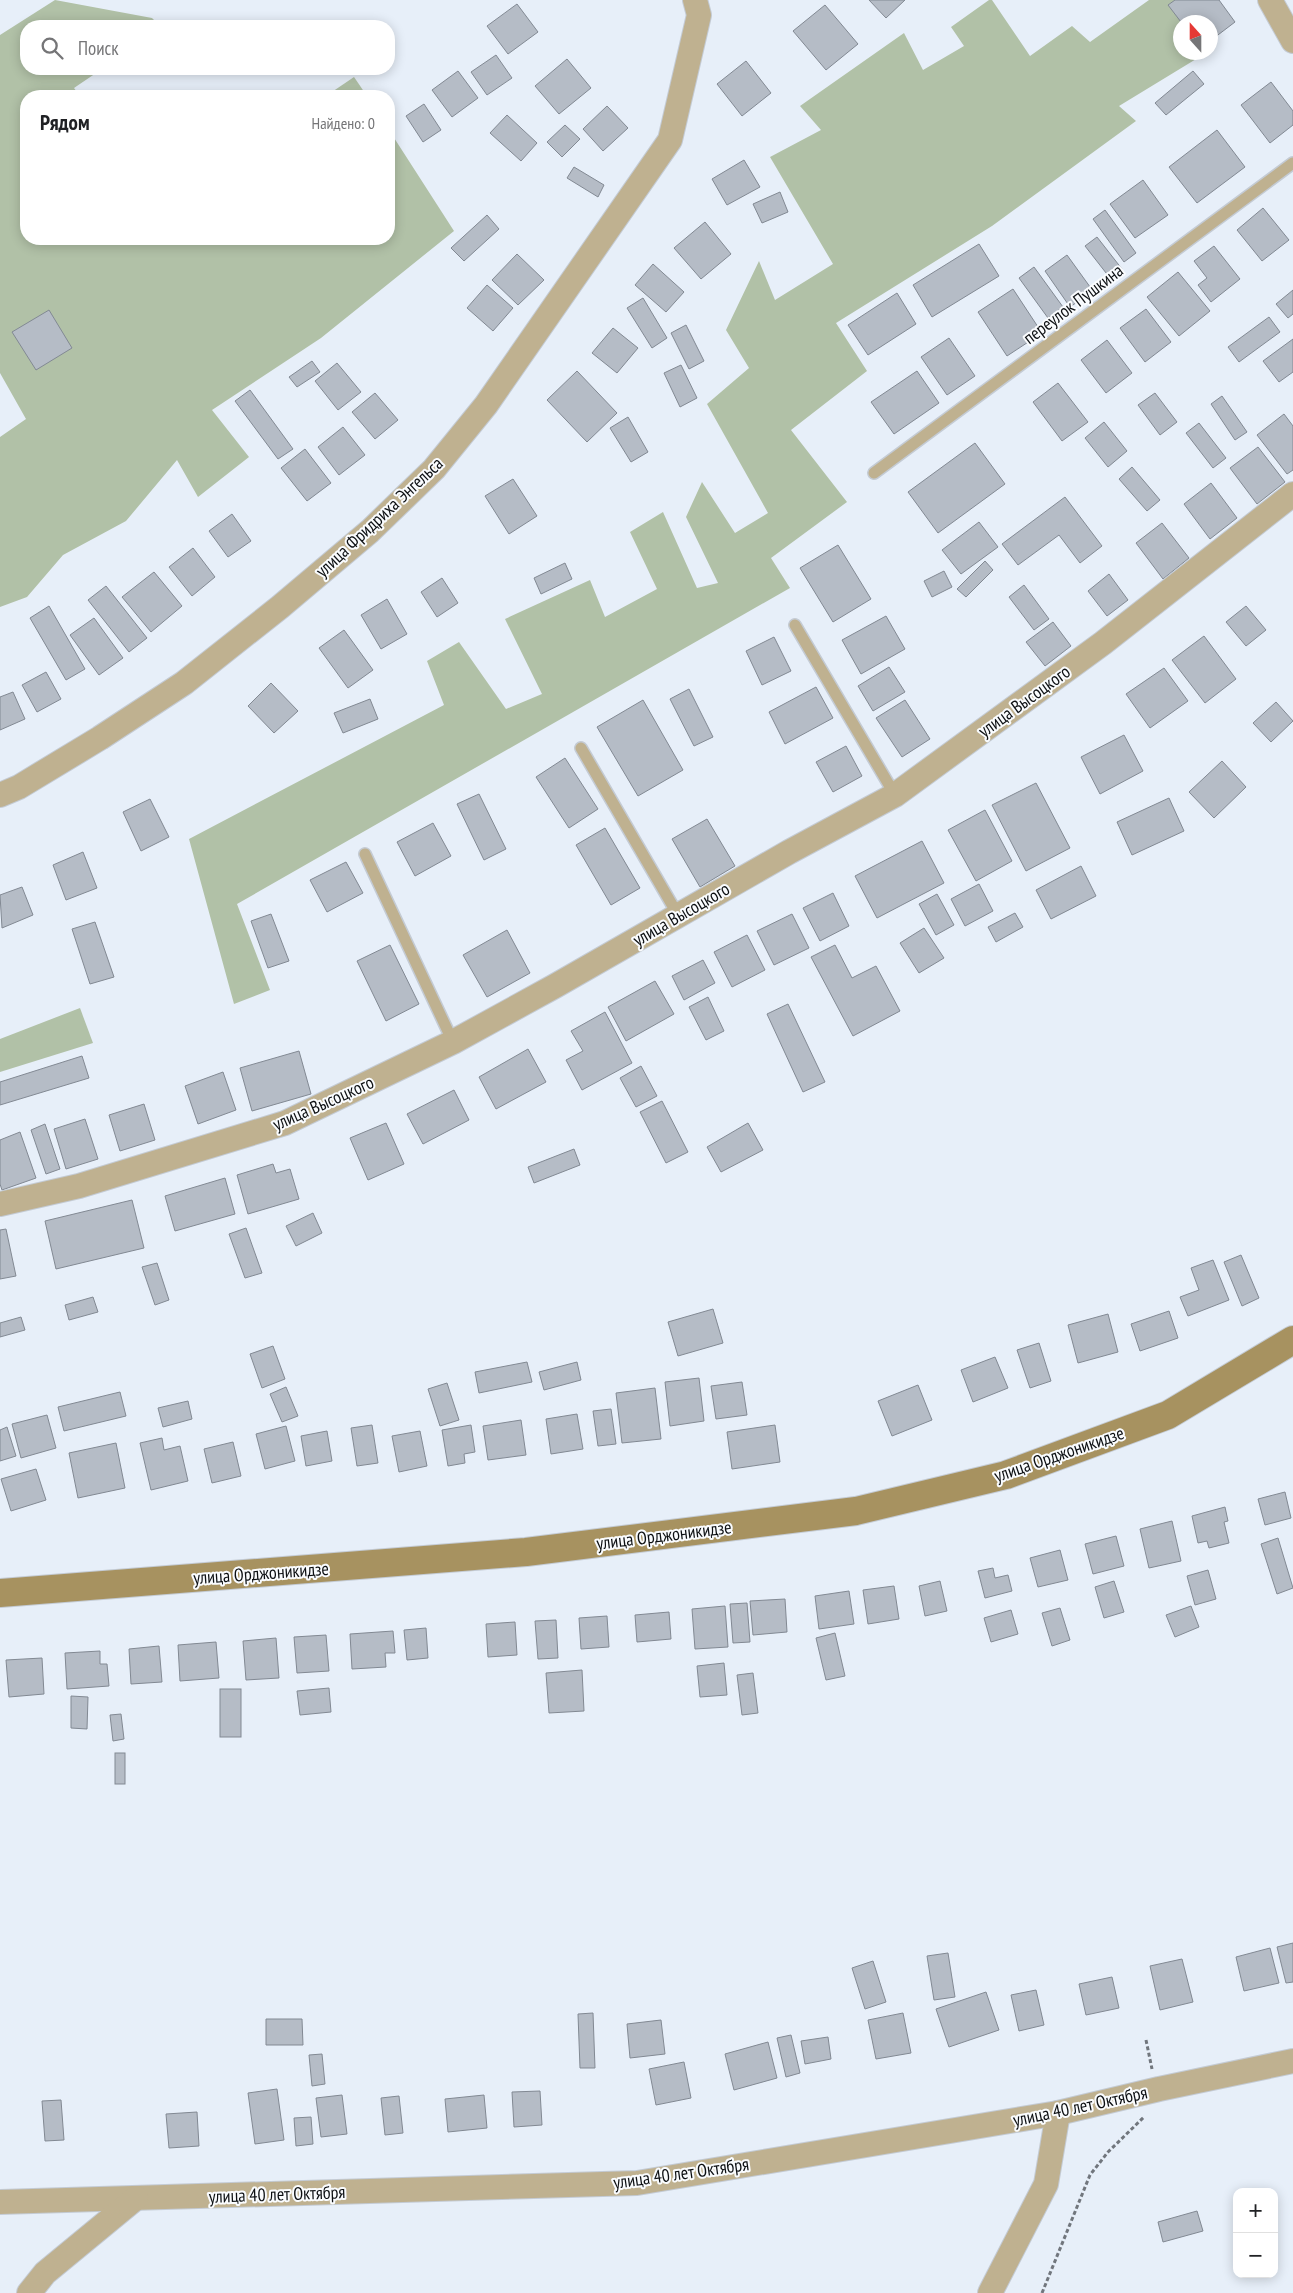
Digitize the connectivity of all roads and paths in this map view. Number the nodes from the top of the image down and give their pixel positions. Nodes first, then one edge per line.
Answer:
1 (695, 0) edge
2 (1270, 0) edge
3 (1293, 42) edge
4 (1293, 163) edge
5 (874, 473) dead end
6 (1293, 494) edge
7 (795, 625) dead end
8 (581, 748) dead end
9 (0, 795) edge
10 (895, 795) junction
11 (365, 854) dead end
12 (678, 915) junction
13 (453, 1042) junction
14 (0, 1204) edge
15 (1293, 1340) edge
16 (0, 1593) edge
17 (1146, 2040) dead end
18 (1293, 2061) edge
19 (1156, 2089) junction
20 (1058, 2113) junction
21 (136, 2198) junction
22 (0, 2202) edge
23 (29, 2293) edge
24 (990, 2293) edge
25 (1042, 2293) edge

1 - 9 street, улица Фридриха Энгельса
2 - 3 street
4 - 5 lane, переулок Пушкина
6 - 10 street, улица Высоцкого
7 - 10 lane
8 - 12 lane
10 - 12 street, улица Высоцкого
11 - 13 lane
12 - 13 street, улица Высоцкого
13 - 14 street, улица Высоцкого
15 - 16 main road, улица Орджоникидзе
17 - 19 path
18 - 19 street, улица 40 лет Октября
19 - 20 street, улица 40 лет Октября
19 - 25 path
20 - 21 street, улица 40 лет Октября
20 - 24 street
21 - 22 street, улица 40 лет Октября
21 - 23 street

